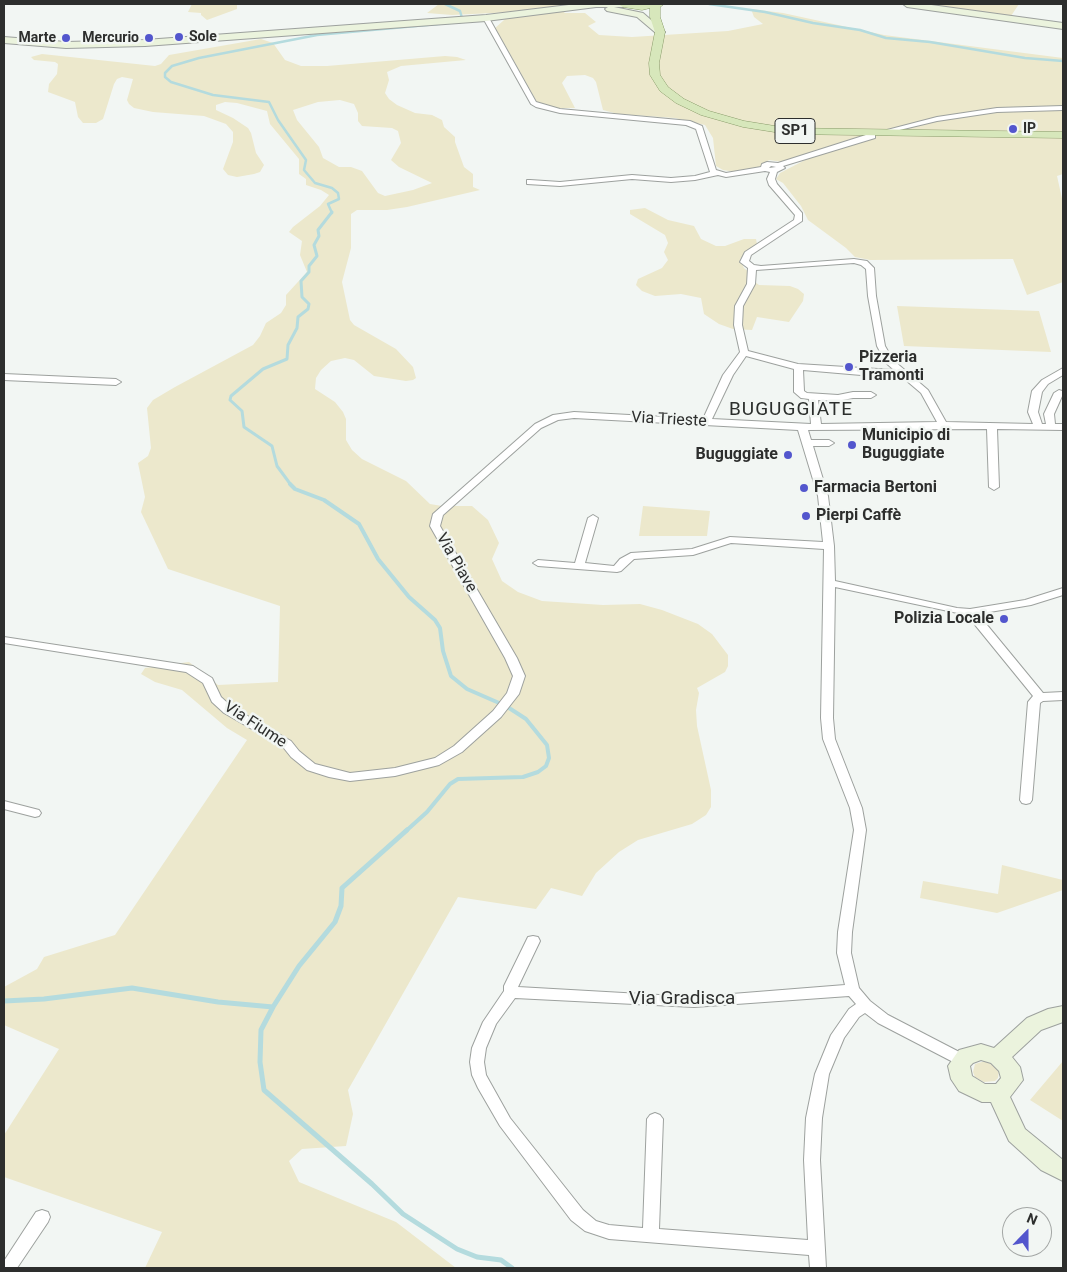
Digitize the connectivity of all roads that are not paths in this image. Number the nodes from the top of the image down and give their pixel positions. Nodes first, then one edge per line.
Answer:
1 (596, 4) edge
2 (622, 4) edge
3 (658, 4) edge
4 (907, 4) edge
5 (636, 6) junction
6 (545, 12) junction
7 (655, 17) junction
8 (486, 18) junction
9 (447, 20) junction
10 (323, 26) junction
11 (374, 26) junction
12 (1063, 26) edge
13 (660, 32) junction
14 (281, 33) junction
15 (4, 40) edge
16 (182, 40) junction
17 (1063, 108) edge
18 (891, 130) dead end
19 (1063, 135) edge
20 (872, 136) dead end
21 (772, 169) junction
22 (716, 173) junction
23 (530, 182) dead end
24 (752, 267) junction
25 (744, 352) junction
26 (798, 367) junction
27 (1063, 371) edge
28 (903, 373) junction
29 (4, 377) edge
30 (116, 382) dead end
31 (1059, 393) dead end
32 (870, 395) dead end
33 (813, 396) junction
34 (556, 417) joint
35 (706, 422) junction
36 (943, 425) junction
37 (802, 426) junction
38 (816, 426) junction
39 (992, 426) junction
40 (1039, 426) junction
41 (1051, 427) junction
42 (1063, 427) edge
43 (807, 443) junction
44 (829, 443) dead end
45 (994, 487) dead end
46 (593, 518) dead end
47 (829, 546) junction
48 (538, 563) dead end
49 (579, 566) junction
50 (830, 583) junction
51 (1063, 591) edge
52 (970, 612) junction
53 (4, 640) edge
54 (513, 694) joint
55 (1063, 696) edge
56 (1040, 697) junction
57 (1026, 800) dead end
58 (4, 804) edge
59 (34, 813) dead end
60 (533, 941) dead end
61 (853, 990) junction
62 (511, 993) junction
63 (865, 1005) junction
64 (1063, 1014) edge
65 (998, 1057) junction
66 (962, 1060) junction
67 (998, 1093) junction
68 (655, 1118) dead end
69 (1063, 1171) edge
70 (42, 1217) dead end
71 (651, 1235) junction
72 (817, 1248) junction
73 (8, 1268) edge
74 (818, 1268) edge

1 - 2 main road
1 - 6 main road
2 - 5 main road, SP1
3 - 5 main road, SP1
3 - 7 main road, SP1
4 - 12 main road
5 - 7 main road, SP1
6 - 8 main road
6 - 13 main road
7 - 13 main road, SP1
8 - 9 main road
8 - 22 street
9 - 10 main road
9 - 11 main road
10 - 11 main road
10 - 14 main road
10 - 16 main road
11 - 14 main road
13 - 19 main road, SP1
14 - 16 main road
15 - 16 main road
17 - 18 street
20 - 21 street
21 - 22 street
21 - 24 street
22 - 23 street
24 - 25 street
24 - 28 street
25 - 26 street
25 - 35 street
26 - 28 street
26 - 33 street
27 - 40 street
28 - 36 street
29 - 30 street
31 - 41 street
32 - 33 street
33 - 38 street
34 - 35 street, Via Trieste
34 - 54 street, Via Piave
35 - 37 street, Via Trieste
36 - 38 street, Via Trieste
36 - 39 street, Via Trieste
37 - 38 street, Via Trieste
37 - 43 street
39 - 40 street, Via Trieste
39 - 45 street
40 - 41 street, Via Trieste
41 - 42 street, Via Trieste
43 - 44 street
43 - 47 street
46 - 49 street
47 - 49 street
47 - 50 street
48 - 49 street
50 - 52 street
50 - 61 street
51 - 52 street
52 - 56 street
53 - 54 street, Via Fiume
55 - 56 street
56 - 57 street
58 - 59 street
60 - 62 street
61 - 62 street, Via Gradisca
61 - 63 street
62 - 71 street
63 - 66 street
63 - 72 street
64 - 65 main road
65 - 66 main road
65 - 67 main road
66 - 67 main road
67 - 69 main road
68 - 71 street
70 - 73 street
71 - 72 street
72 - 74 street

